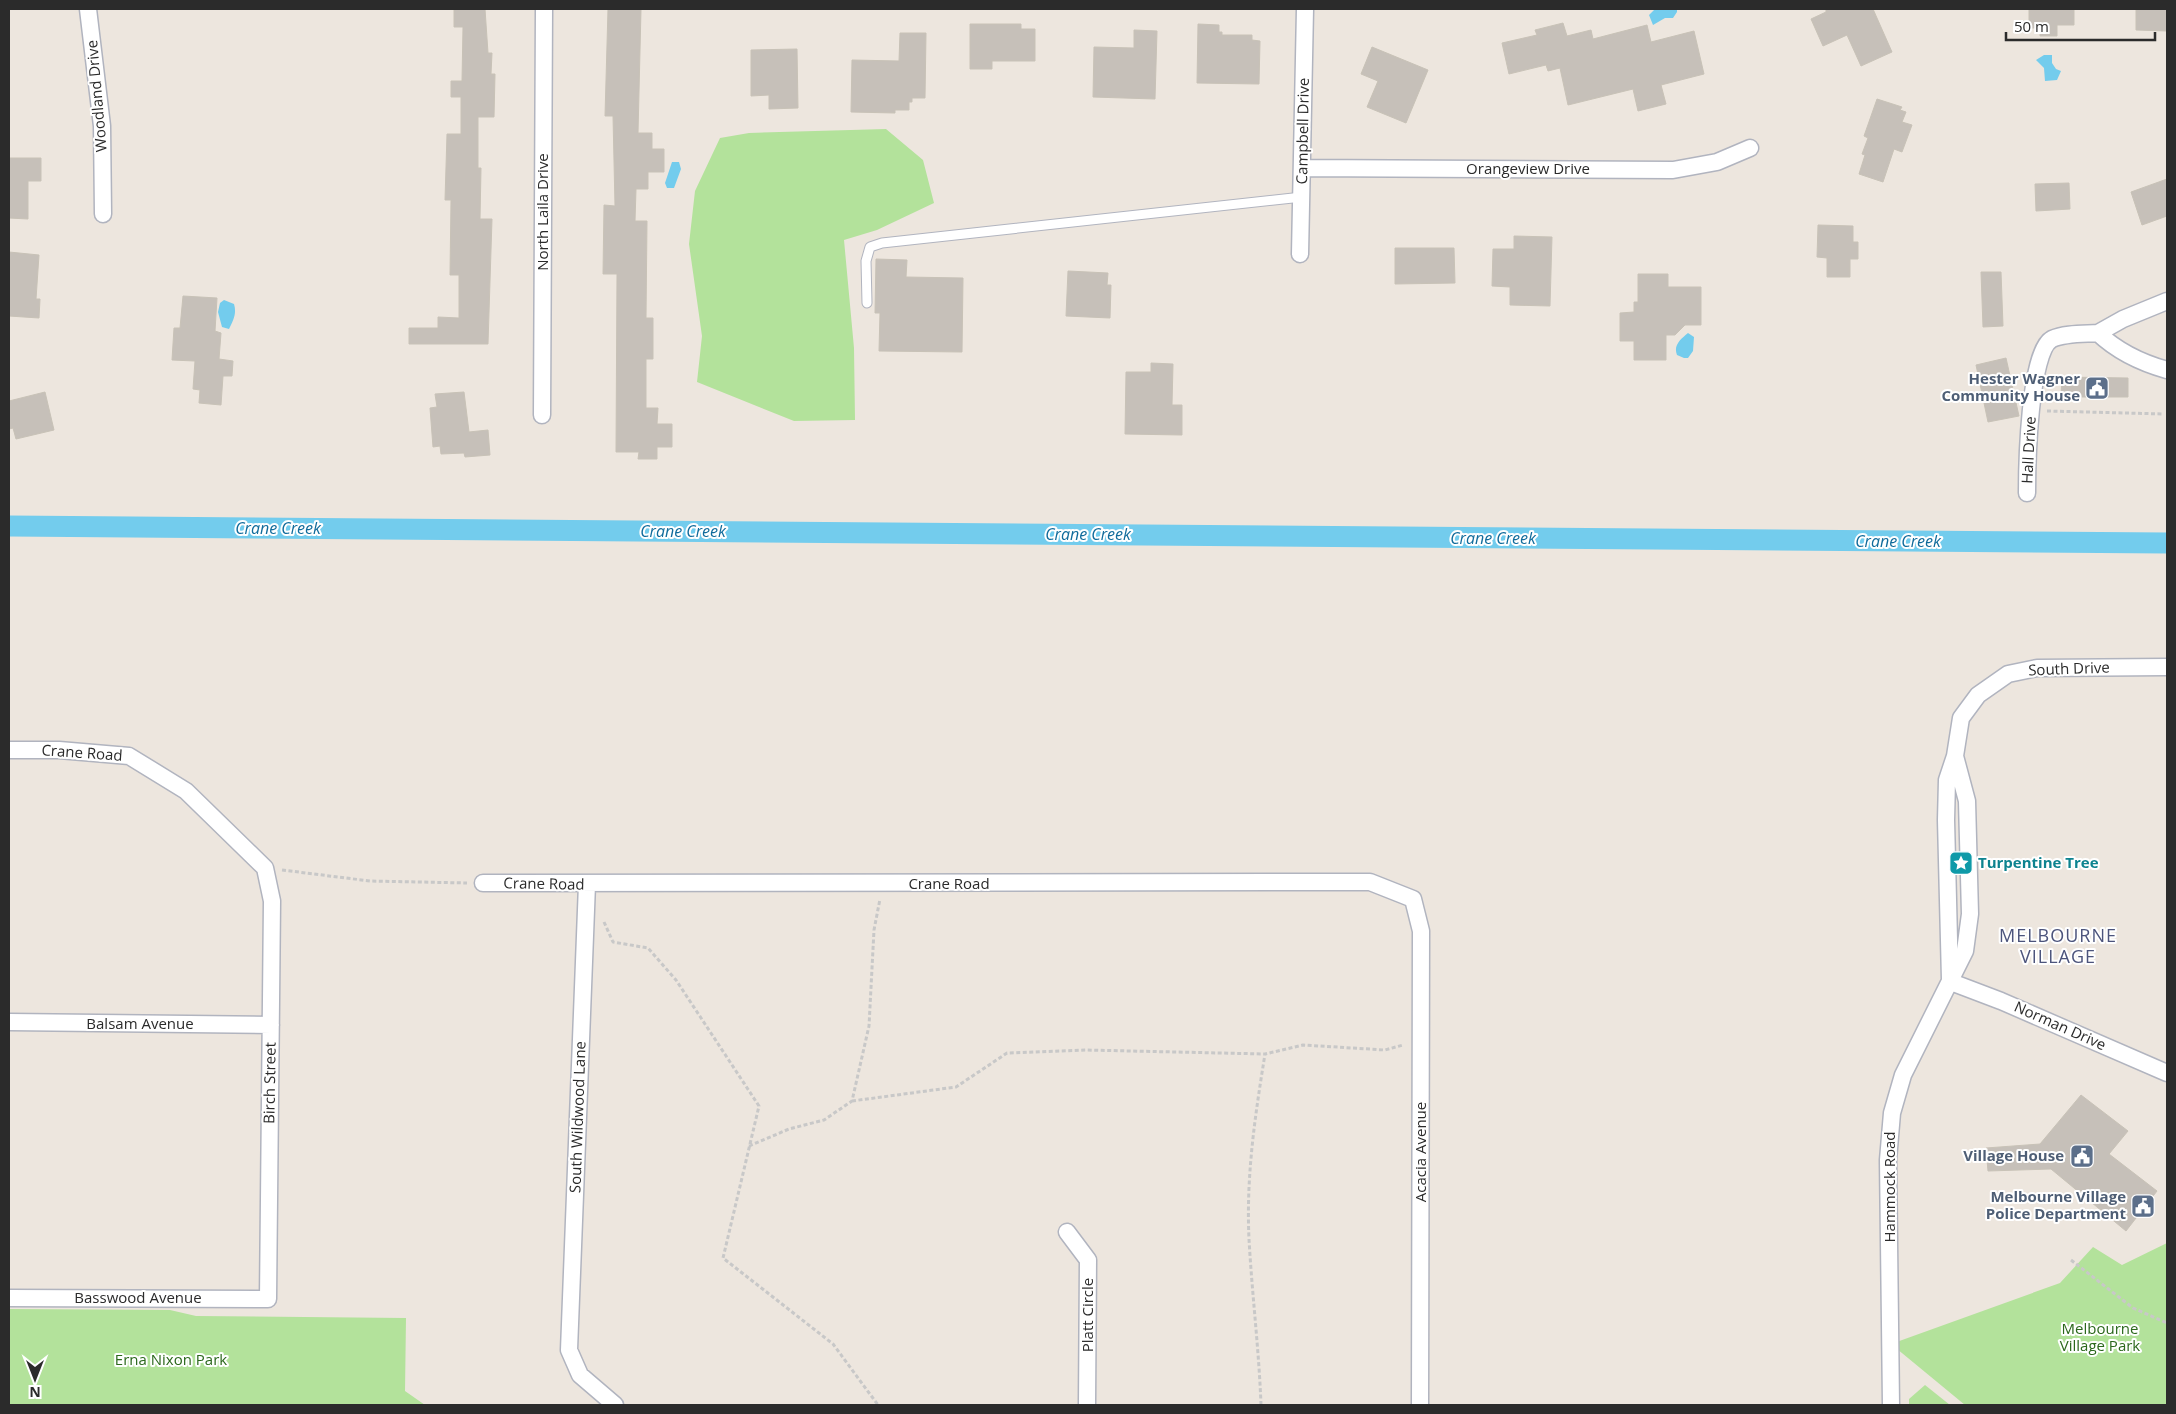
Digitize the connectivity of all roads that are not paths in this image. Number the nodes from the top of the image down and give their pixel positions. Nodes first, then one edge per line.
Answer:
1 (88, 9) edge
2 (544, 9) edge
3 (1305, 9) edge
4 (1750, 148) dead end
5 (1303, 168) junction
6 (1302, 197) junction
7 (104, 214) dead end
8 (1300, 254) dead end
9 (2167, 301) edge
10 (867, 302) dead end
11 (2098, 333) junction
12 (2167, 370) edge
13 (542, 415) dead end
14 (2027, 493) dead end
15 (2167, 667) edge
16 (1978, 695) joint
17 (9, 750) edge
18 (1955, 756) junction
19 (265, 868) joint
20 (483, 883) road end
21 (588, 884) junction
22 (1413, 899) joint
23 (1950, 982) junction
24 (9, 1022) edge
25 (271, 1025) junction
26 (2167, 1073) edge
27 (1066, 1232) dead end
28 (9, 1298) edge
29 (268, 1299) joint
30 (615, 1405) edge
31 (1087, 1405) edge
32 (1420, 1405) edge
33 (1891, 1405) edge

1 - 7 street, Woodland Drive
2 - 13 street, North Laila Drive
3 - 5 street, Campbell Drive
4 - 5 street, Orangeview Drive
5 - 6 street, Campbell Drive
6 - 8 street, Campbell Drive
6 - 10 lane
9 - 11 street, Hall Drive
11 - 12 street
11 - 14 street, Hall Drive
15 - 16 street, South Drive
16 - 18 street, Hammock Road
17 - 19 street, Crane Road
18 - 23 street, Hammock Road
18 - 23 street, Hammock Road
19 - 25 street, Birch Street
20 - 21 street, Crane Road
21 - 22 street, Crane Road
21 - 30 street, South Wildwood Lane
22 - 32 street, Acacia Avenue
23 - 26 street, Norman Drive
23 - 33 street, Hammock Road
24 - 25 street, Balsam Avenue
25 - 29 street, Birch Street
27 - 31 street, Platt Circle
28 - 29 street, Basswood Avenue

